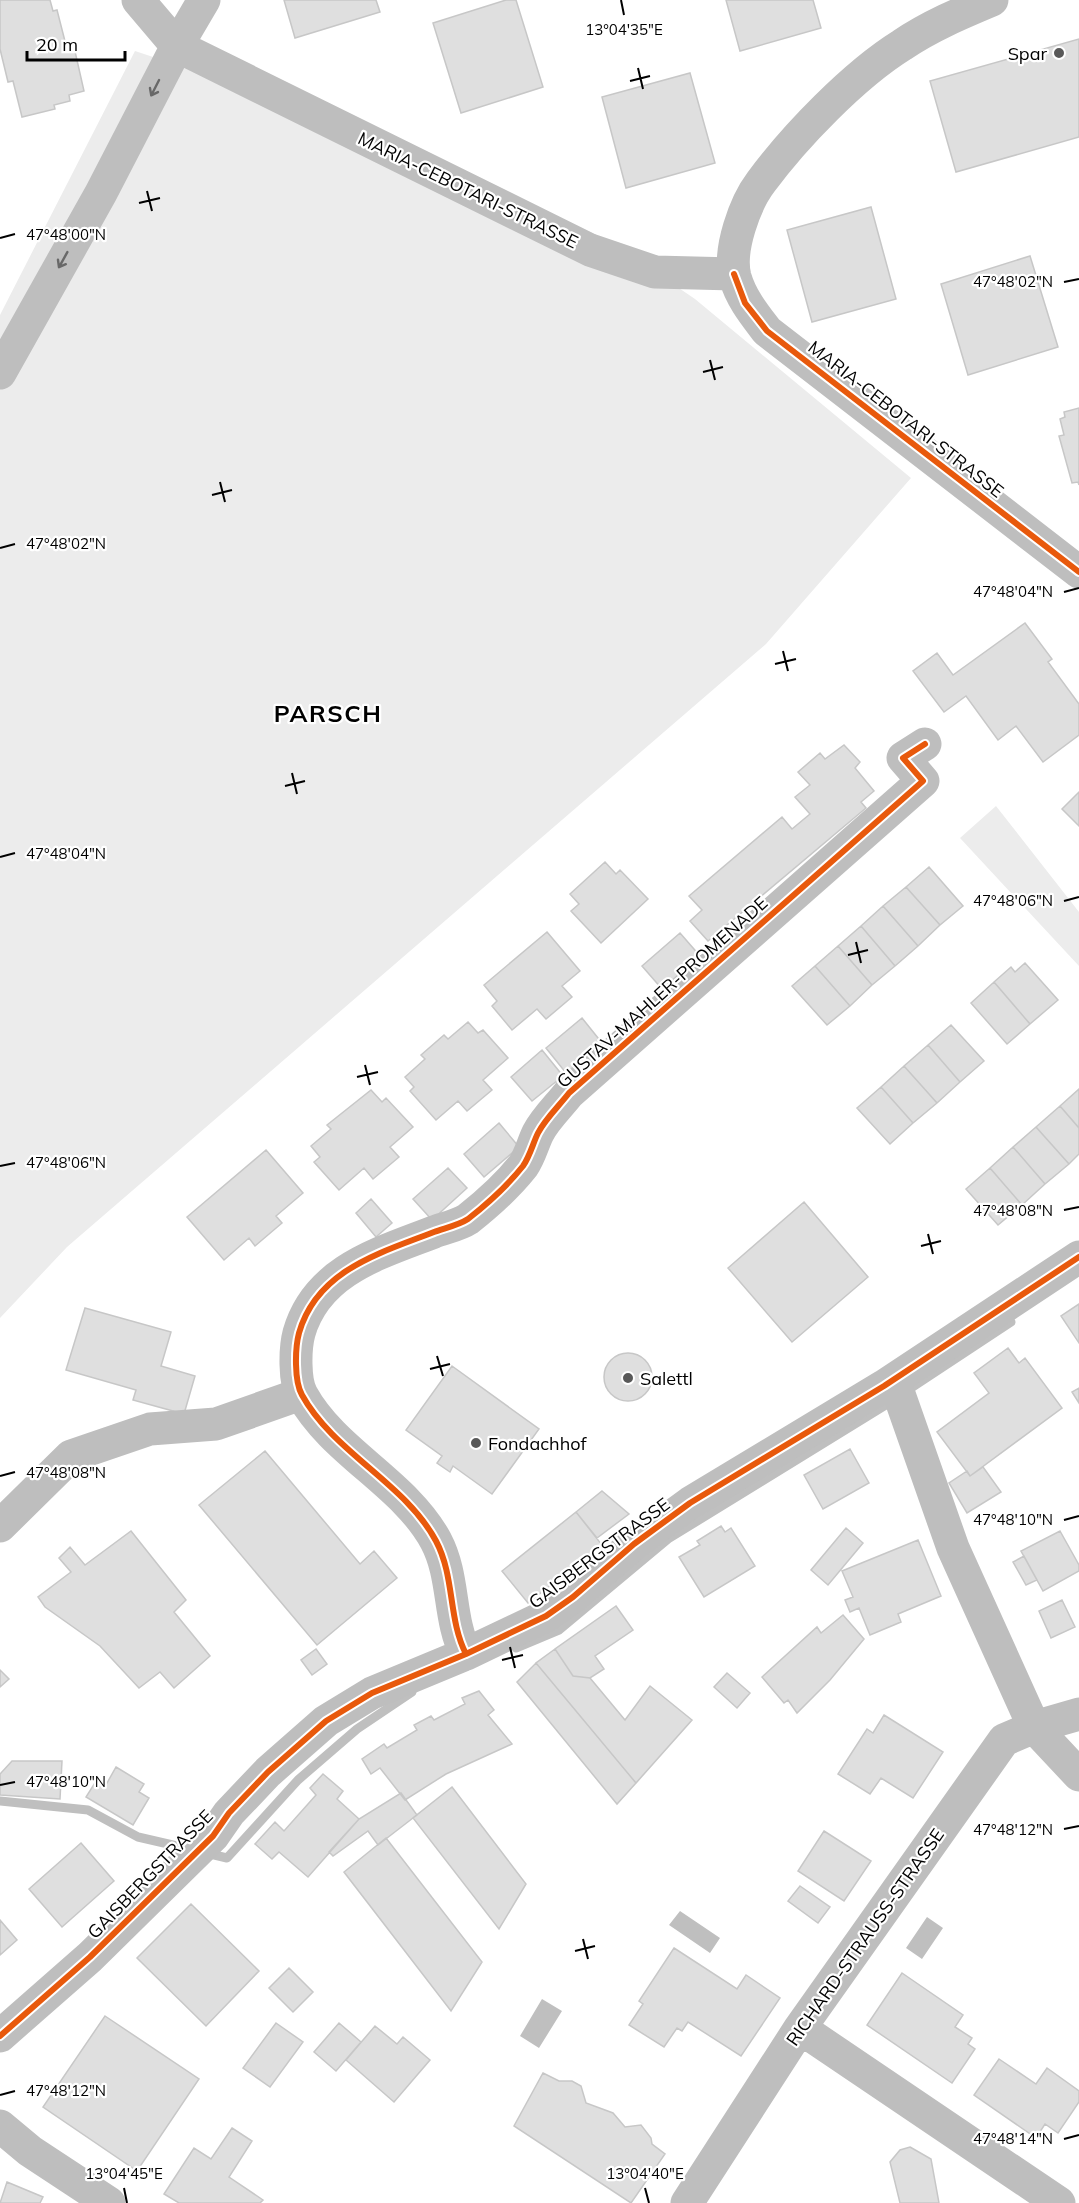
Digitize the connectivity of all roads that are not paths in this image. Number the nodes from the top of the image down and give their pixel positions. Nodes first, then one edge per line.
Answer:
1 (138, 0) edge
2 (204, 0) edge
3 (992, 0) edge
4 (177, 46) junction
5 (734, 274) junction
6 (0, 373) edge
7 (1079, 572) edge
8 (925, 744) dead end
9 (1079, 1257) edge
10 (894, 1380) junction
11 (301, 1394) junction
12 (0, 1526) edge
13 (466, 1654) junction
14 (1079, 1714) edge
15 (1034, 1727) junction
16 (1079, 1775) edge
17 (800, 2028) junction
18 (0, 2036) edge
19 (0, 2126) edge
20 (110, 2203) edge
21 (687, 2203) edge
22 (1059, 2203) edge

1 - 4 street, MARIA-CEBOTARI-STRASSE
2 - 4 street
3 - 5 street
4 - 5 street, MARIA-CEBOTARI-STRASSE
4 -> 6 street
5 - 7 street, MARIA-CEBOTARI-STRASSE
8 - 11 street, GUSTAV-MAHLER-PROMENADE
9 - 10 street, GAISBERGSTRASSE
10 - 13 street, GAISBERGSTRASSE
10 - 15 street
11 - 12 street
11 - 13 street, GUSTAV-MAHLER-PROMENADE
13 - 18 street, GAISBERGSTRASSE
14 - 15 street, RICHARD-STRAUSS-STRASSE
15 - 16 street
15 - 17 street, RICHARD-STRAUSS-STRASSE
17 - 21 street, RICHARD-STRAUSS-STRASSE
17 - 22 street
19 - 20 street

